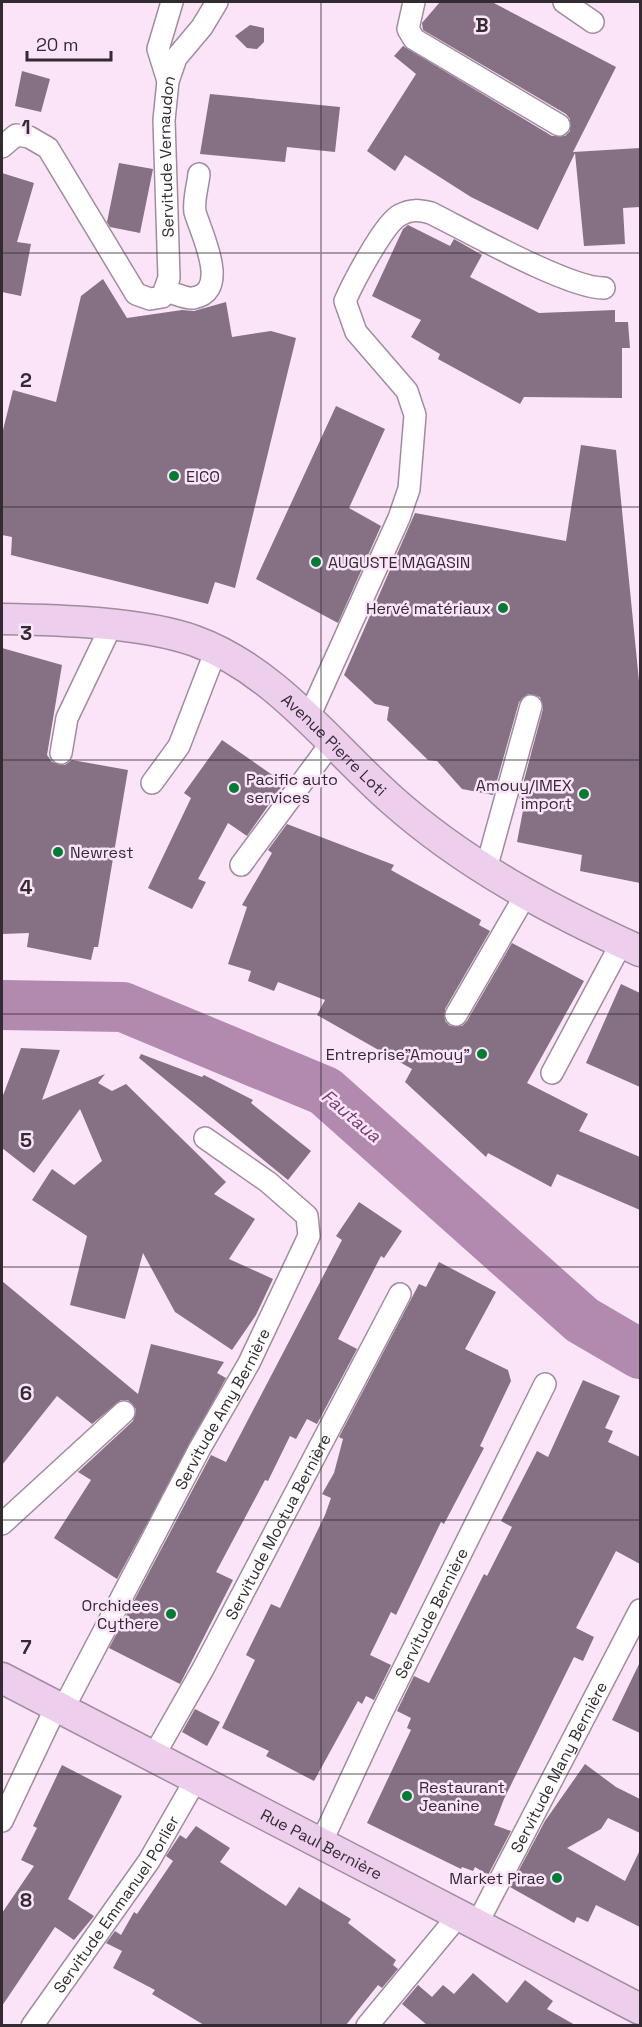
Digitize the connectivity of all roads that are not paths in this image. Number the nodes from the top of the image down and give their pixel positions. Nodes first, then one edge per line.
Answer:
1 (172, 2) edge
2 (217, 2) edge
3 (414, 2) edge
4 (564, 2) edge
5 (593, 22) dead end
6 (168, 81) junction
7 (559, 125) dead end
8 (2, 147) edge
9 (199, 174) dead end
10 (604, 288) dead end
11 (166, 291) junction
12 (2, 619) edge
13 (111, 626) junction
14 (216, 650) junction
15 (531, 706) dead end
16 (308, 719) junction
17 (332, 742) junction
18 (60, 753) dead end
19 (152, 783) dead end
20 (241, 865) dead end
21 (486, 869) junction
22 (526, 894) junction
23 (631, 946) edge
24 (456, 1015) dead end
25 (552, 1073) dead end
26 (205, 1138) dead end
27 (400, 1294) dead end
28 (545, 1384) dead end
29 (124, 1412) dead end
30 (2, 1524) edge
31 (640, 1610) edge
32 (2, 1678) edge
33 (59, 1709) junction
34 (153, 1757) junction
35 (196, 1779) junction
36 (2, 1821) edge
37 (321, 1843) junction
38 (468, 1920) junction
39 (640, 2010) edge
40 (32, 2025) edge
41 (367, 2025) edge

1 - 6 street
2 - 6 street, Servitude Vernaudon
3 - 7 street
4 - 5 street
6 - 11 street, Servitude Vernaudon
8 - 11 street, Servitude Vernaudon
9 - 11 street, Servitude Vernaudon
10 - 16 street
12 - 13 main road, Avenue Pierre Loti
13 - 14 main road, Avenue Pierre Loti
13 - 18 street
14 - 16 main road, Avenue Pierre Loti
14 - 19 street
15 - 21 street
16 - 17 main road, Avenue Pierre Loti
17 - 20 street
17 - 21 main road, Avenue Pierre Loti
21 - 22 main road, Avenue Pierre Loti
22 - 23 main road, Avenue Pierre Loti
22 - 24 street
23 - 25 street
26 - 33 street, Servitude Amy Bernière
27 - 34 street, Servitude Mootua Bernière
28 - 37 street, Servitude Bernière
29 - 30 street
31 - 38 street, Servitude Many Bernière
32 - 33 main road, Rue Paul Bernière
33 - 34 main road, Rue Paul Bernière
33 - 36 street, Servitude Amy Bernière
34 - 35 main road, Rue Paul Bernière
35 - 37 main road, Rue Paul Bernière
35 - 40 street, Servitude Emmanuel Porlier
37 - 38 main road, Rue Paul Bernière
38 - 39 main road, Rue Paul Bernière
38 - 41 street, Servitude Many Bernière

